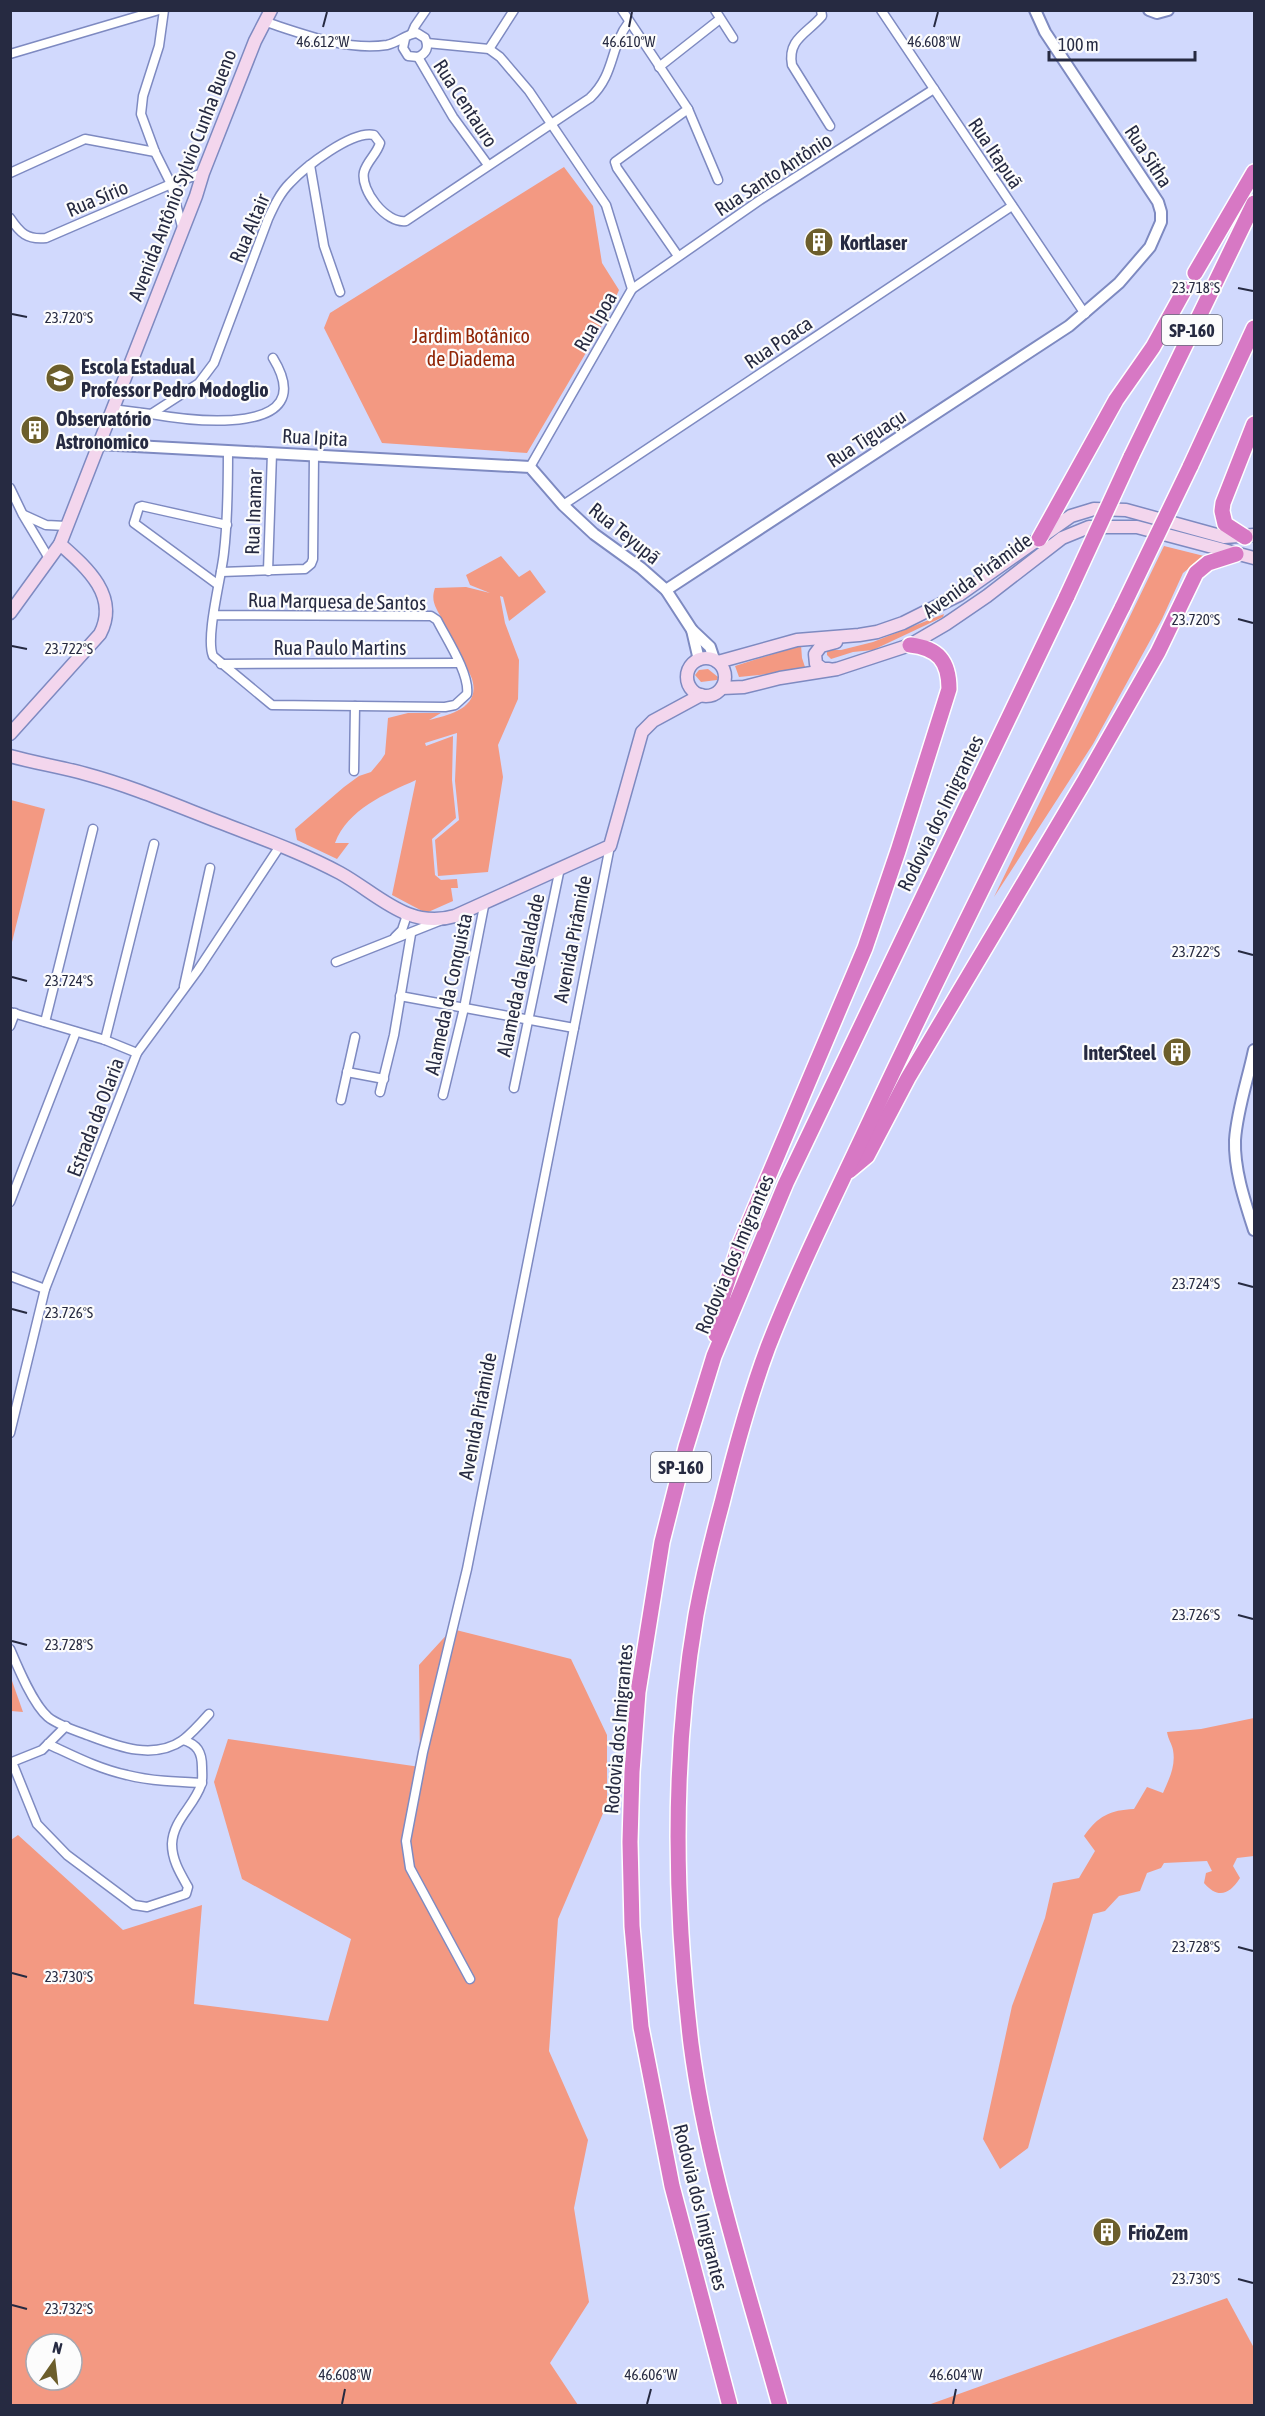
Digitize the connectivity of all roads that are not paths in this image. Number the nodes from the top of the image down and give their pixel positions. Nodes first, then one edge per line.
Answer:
1 (159, 10) edge
2 (164, 10) edge
3 (426, 10) edge
4 (514, 10) edge
5 (622, 10) edge
6 (715, 10) edge
7 (881, 10) edge
8 (1035, 10) edge
9 (1149, 10) edge
10 (1168, 10) edge
11 (822, 12) edge
12 (268, 16) edge
13 (720, 19) junction
14 (629, 22) junction
15 (409, 36) junction
16 (734, 38) dead end
17 (427, 43) junction
18 (386, 45) junction
19 (489, 50) junction
20 (405, 52) junction
21 (10, 54) edge
22 (418, 57) junction
23 (659, 68) junction
24 (934, 89) junction
25 (688, 109) junction
26 (551, 125) junction
27 (830, 126) dead end
28 (155, 152) junction
29 (310, 165) junction
30 (488, 165) junction
31 (1254, 172) edge
32 (10, 173) edge
33 (203, 173) junction
34 (718, 180) dead end
35 (171, 184) junction
36 (1254, 203) edge
37 (1012, 206) junction
38 (10, 218) edge
39 (182, 227) junction
40 (678, 256) junction
41 (1195, 273) dead end
42 (632, 289) junction
43 (1185, 289) dead end
44 (340, 292) dead end
45 (1085, 314) junction
46 (1254, 328) edge
47 (273, 358) dead end
48 (112, 409) junction
49 (151, 414) junction
50 (1254, 424) edge
51 (98, 444) junction
52 (228, 451) junction
53 (272, 453) junction
54 (314, 455) junction
55 (530, 467) junction
56 (11, 493) edge
57 (563, 505) junction
58 (23, 515) junction
59 (227, 525) junction
60 (66, 526) junction
61 (1250, 536) edge
62 (1039, 539) junction
63 (60, 544) junction
64 (1236, 554) junction
65 (1254, 558) edge
66 (50, 560) junction
67 (268, 571) junction
68 (221, 572) junction
69 (217, 584) junction
70 (666, 590) junction
71 (10, 613) edge
72 (214, 615) junction
73 (692, 630) junction
74 (877, 632) junction
75 (910, 645) junction
76 (699, 660) junction
77 (716, 660) junction
78 (458, 663) junction
79 (221, 664) junction
80 (837, 669) junction
81 (689, 686) junction
82 (722, 688) junction
83 (701, 695) junction
84 (355, 706) junction
85 (678, 706) junction
86 (10, 734) edge
87 (10, 756) edge
88 (354, 771) dead end
89 (93, 829) dead end
90 (154, 844) dead end
91 (280, 846) junction
92 (610, 846) junction
93 (210, 868) dead end
94 (560, 868) junction
95 (485, 901) junction
96 (402, 911) junction
97 (445, 919) junction
98 (411, 934) junction
99 (392, 940) junction
100 (336, 962) dead end
101 (183, 989) junction
102 (400, 996) junction
103 (464, 1008) junction
104 (13, 1012) edge
105 (527, 1019) junction
106 (45, 1022) junction
107 (10, 1026) edge
108 (574, 1028) junction
109 (76, 1032) junction
110 (355, 1037) dead end
111 (105, 1040) junction
112 (1254, 1050) edge
113 (137, 1053) junction
114 (347, 1072) junction
115 (384, 1079) junction
116 (513, 1088) dead end
117 (380, 1092) dead end
118 (444, 1095) dead end
119 (341, 1100) dead end
120 (844, 1175) junction
121 (10, 1202) edge
122 (1254, 1230) edge
123 (10, 1276) edge
124 (45, 1288) junction
125 (714, 1356) junction
126 (10, 1433) edge
127 (10, 1649) edge
128 (209, 1714) dead end
129 (66, 1726) junction
130 (183, 1740) junction
131 (48, 1744) junction
132 (202, 1784) junction
133 (470, 1979) dead end
134 (730, 2406) edge
135 (780, 2406) edge

1 - 21 street
2 - 28 street
3 - 15 street
4 - 19 street
5 - 14 street
6 - 13 street
7 - 24 street, Rua Itapuã
8 - 45 street, Rua Sitha
9 - 10 street
11 - 27 street
12 - 18 street
12 - 33 main road, Avenida Antônio Sylvio Cunha Bueno
13 - 16 street
13 - 23 street
14 - 23 street
14 - 26 street, Rua Altair
15 - 17 street
15 - 18 street
15 - 20 street
17 - 19 street
17 - 22 street
18 - 20 street
19 - 26 street, Rua Ipoa
20 - 22 street
22 - 30 street, Rua Centauro
23 - 25 street
24 - 37 street, Rua Itapuã
24 - 40 street, Rua Santo Antônio
25 - 34 street
25 - 40 street
26 - 30 street, Rua Altair
26 - 42 street, Rua Ipoa
28 - 32 street, Rua Sírio
28 - 35 street
29 - 30 street, Rua Altair
29 - 44 street
29 - 49 street, Rua Altair
31 - 41 highway
33 - 35 street, Rua Sírio
33 - 39 main road, Avenida Antônio Sylvio Cunha Bueno
35 - 38 street, Rua Sírio
35 - 39 street
36 - 125 highway, Rodovia dos Imigrantes / SP-160, bridge
37 - 45 street, Rua Itapuã
37 - 57 street, Rua Poaca
39 - 48 main road, Avenida Antônio Sylvio Cunha Bueno
40 - 42 street, Rua Santo Antônio
42 - 55 street, Rua Ipoa
43 - 62 highway
45 - 70 street, Rua Tiguaçu
46 - 120 highway, Rodovia dos Imigrantes / SP-160, bridge
47 - 49 street
48 - 49 street
48 - 51 main road, Avenida Antônio Sylvio Cunha Bueno
50 - 61 highway
51 - 52 street, Rua Ipita
51 - 60 main road, Avenida Antônio Sylvio Cunha Bueno
52 - 53 street, Rua Ipita
52 - 59 street
53 - 54 street, Rua Ipita
53 - 67 street, Rua Inamar
54 - 55 street, Rua Ipita
54 - 67 street
55 - 57 street, Rua Teyupã
56 - 58 street
57 - 70 street, Rua Teyupã
58 - 60 street
58 - 66 street
59 - 68 street
59 - 69 street
60 - 63 main road, Avenida Antônio Sylvio Cunha Bueno
61 - 62 main road, Avenida Pirâmide
62 - 74 main road, Avenida Pirâmide
63 - 66 main road, Avenida Antônio Sylvio Cunha Bueno
63 - 86 main road
64 - 65 main road, Avenida Pirâmide
64 - 75 main road, Avenida Pirâmide
64 - 120 highway
66 - 71 main road, Avenida Antônio Sylvio Cunha Bueno
67 - 68 street
68 - 69 street
69 - 72 street
70 - 73 street, Rua Teyupã
72 - 78 street, Rua Marquesa de Santos
72 - 79 street
73 - 76 street, Rua Teyupã
73 - 77 street, Rua Teyupã
74 - 77 main road, Avenida Pirâmide
74 - 80 main road
75 - 80 main road, Avenida Pirâmide
75 - 125 highway
76 - 77 main road
76 - 81 main road
77 - 82 main road
78 - 79 street, Rua Paulo Martins
78 - 84 street, Rua Marquesa de Santos
79 - 84 street, Rua Marquesa de Santos
80 - 82 main road, Avenida Pirâmide
81 - 83 main road
81 - 85 main road
82 - 83 main road
83 - 85 main road
84 - 88 street
85 - 92 main road
87 - 91 main road
89 - 106 street
90 - 111 street
91 - 96 main road
91 - 101 street, Estrada da Olaria
92 - 94 main road
92 - 108 street, Avenida Pirâmide
93 - 101 street
94 - 95 main road
94 - 105 street, Alameda da Igualdade
95 - 97 main road
95 - 103 street, Alameda da Conquista
96 - 97 main road
96 - 99 street
97 - 98 street
98 - 99 street
98 - 102 street
99 - 100 street
101 - 113 street, Estrada da Olaria
102 - 103 street
102 - 115 street
103 - 105 street
103 - 118 street, Alameda da Conquista
104 - 106 street
104 - 107 street
105 - 108 street
105 - 116 street, Alameda da Igualdade
106 - 109 street
108 - 133 street, Avenida Pirâmide
109 - 111 street
109 - 121 street
110 - 114 street
111 - 113 street
112 - 122 street
113 - 124 street, Estrada da Olaria
114 - 115 street
114 - 119 street
115 - 117 street
120 - 135 highway, Rodovia dos Imigrantes / SP-160
123 - 124 street
124 - 126 street, Estrada da Olaria
125 - 134 highway, Rodovia dos Imigrantes / SP-160
127 - 129 street
128 - 130 street
129 - 130 street
129 - 131 street
130 - 132 street
131 - 132 street
131 - 132 street

